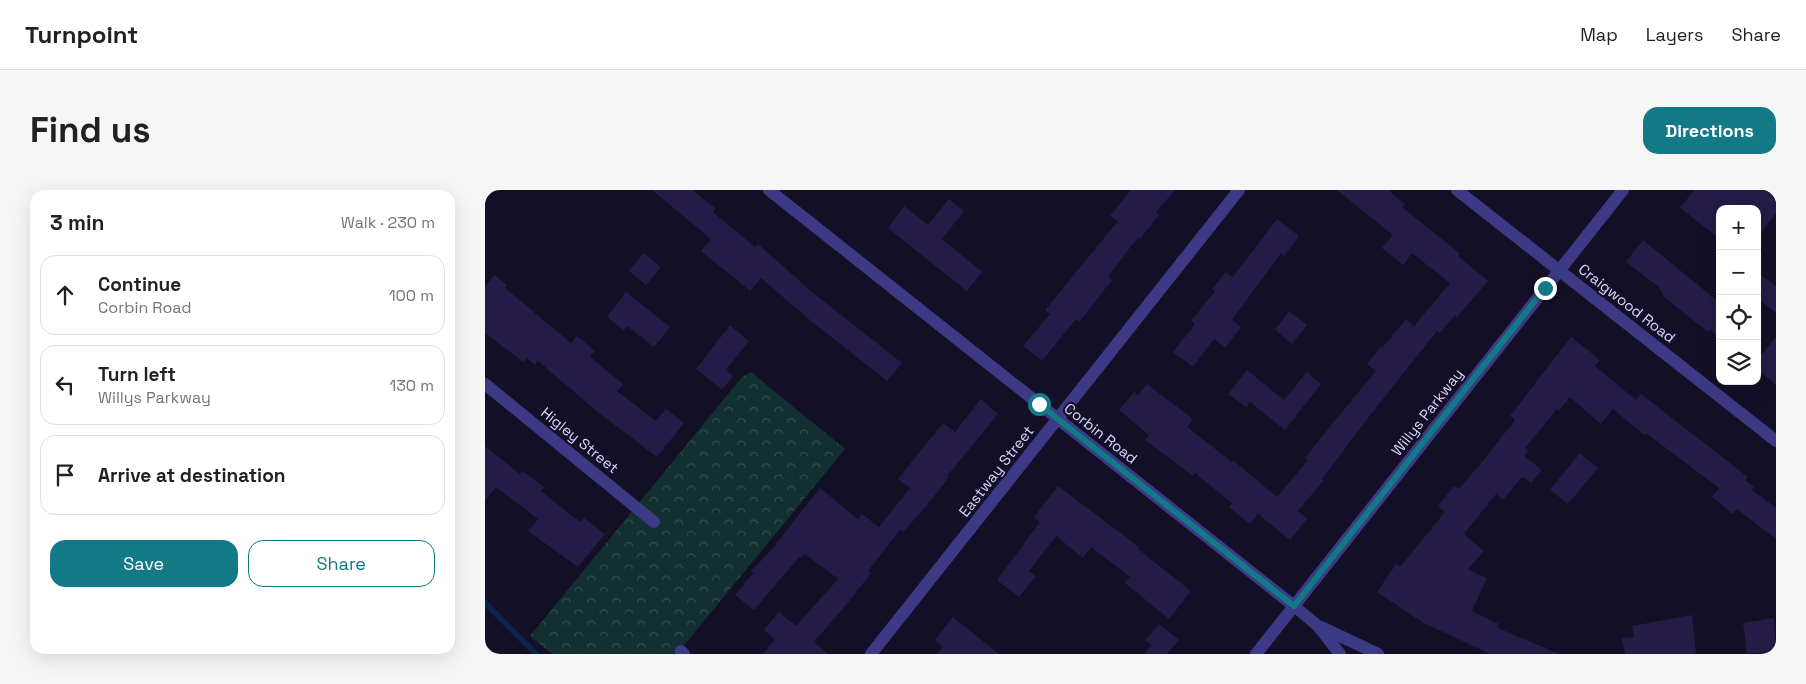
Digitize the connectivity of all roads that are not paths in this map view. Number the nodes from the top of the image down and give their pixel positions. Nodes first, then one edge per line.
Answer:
1 (769, 190) edge
2 (1239, 190) edge
3 (1457, 190) edge
4 (1623, 190) edge
5 (1559, 270) junction
6 (485, 384) edge
7 (1058, 419) junction
8 (1776, 441) edge
9 (654, 522) dead end
10 (1294, 606) junction
11 (1319, 626) junction
12 (871, 654) edge
13 (1256, 654) edge
14 (1340, 654) edge
15 (1378, 654) edge

1 - 7 street, Corbin Road
2 - 7 street, Eastway Street
3 - 5 street, Craigwood Road
4 - 5 street, Willys Parkway
5 - 8 street, Craigwood Road
5 - 10 street, Willys Parkway
6 - 9 street, Higley Street
7 - 10 street, Corbin Road
7 - 12 street, Eastway Street
10 - 11 street, Corbin Road
10 - 13 street, Willys Parkway
11 - 14 street, Corbin Road
11 - 15 street, Corbin Road

